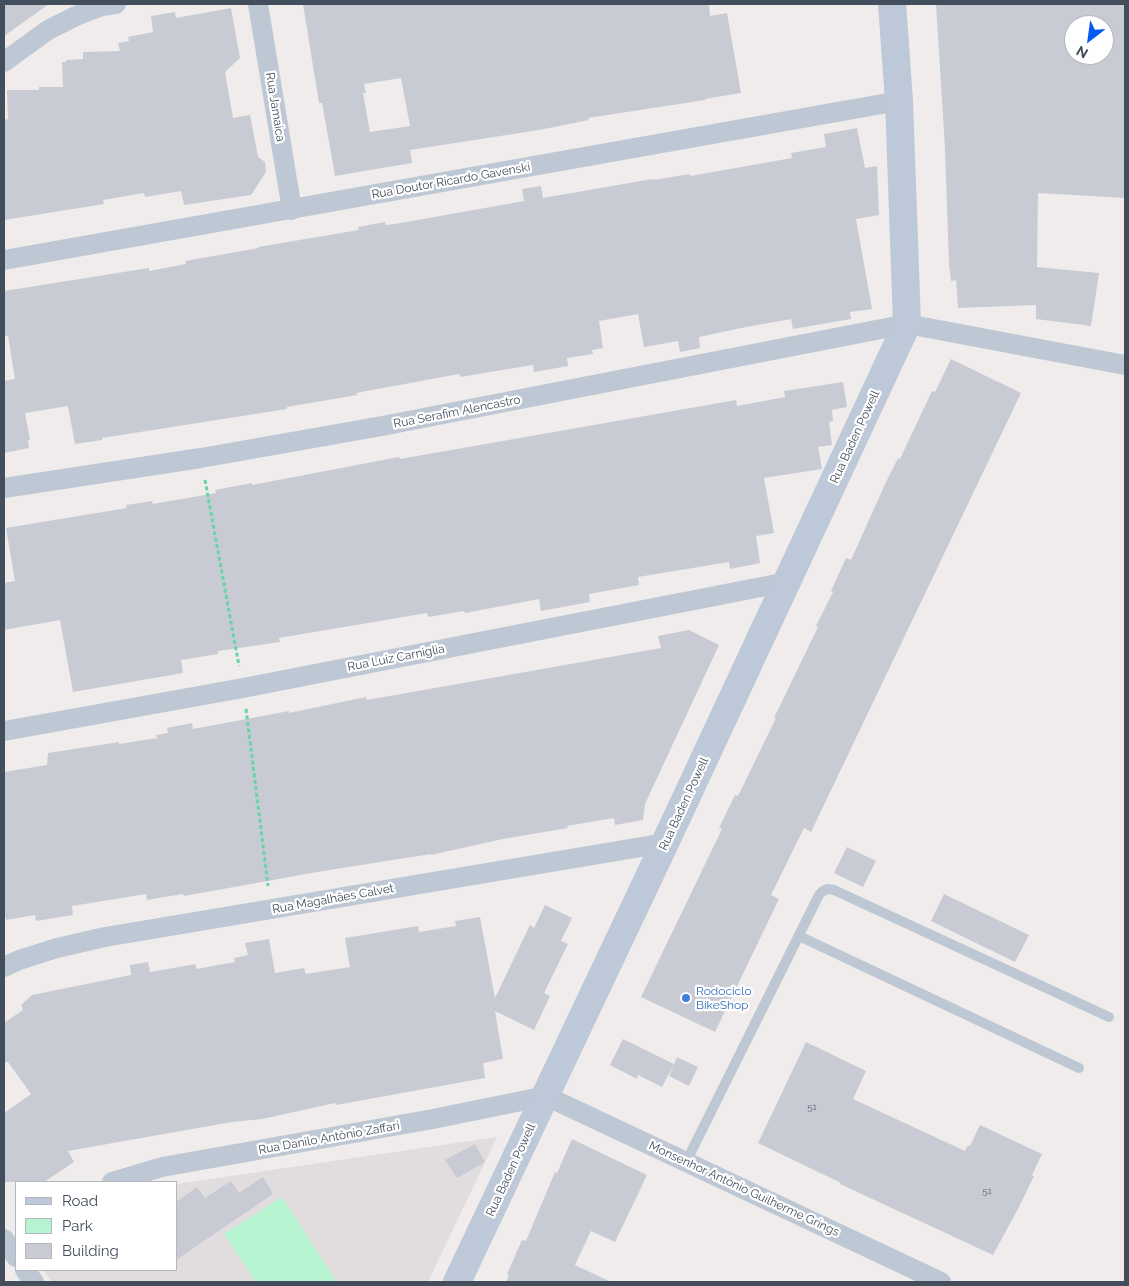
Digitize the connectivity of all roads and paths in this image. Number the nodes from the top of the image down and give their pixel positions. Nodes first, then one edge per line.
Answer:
1 (116, 4) edge
2 (258, 4) edge
3 (892, 4) edge
4 (4, 62) edge
5 (899, 101) junction
6 (292, 210) junction
7 (4, 260) edge
8 (908, 324) junction
9 (1125, 365) edge
10 (4, 488) edge
11 (787, 582) junction
12 (4, 731) edge
13 (665, 843) junction
14 (799, 936) junction
15 (4, 967) edge
16 (1109, 1017) dead end
17 (1079, 1068) dead end
18 (546, 1096) junction
19 (686, 1162) junction
20 (115, 1181) edge
21 (4, 1239) edge
22 (15, 1256) edge
23 (26, 1271) edge
24 (34, 1282) edge
25 (458, 1282) edge
26 (941, 1282) edge

1 - 4 street
2 - 6 street, Rua Jamaica
3 - 5 street, Rua Baden Powell
5 - 6 street, Rua Doutor Ricardo Gavenski
5 - 8 street, Rua Baden Powell
6 - 7 street, Rua Doutor Ricardo Gavenski
8 - 9 street
8 - 10 street, Rua Serafim Alencastro
8 - 11 street, Rua Baden Powell
11 - 12 street, Rua Luiz Carniglia
11 - 13 street, Rua Baden Powell
13 - 15 street, Rua Magalhães Calvet
13 - 18 street, Rua Baden Powell
14 - 16 lane
14 - 17 lane
14 - 19 lane
18 - 19 street, Monsenhor Antônio Guilherme Grings
18 - 20 street, Rua Danilo Antônio Zaffari
18 - 25 street, Rua Baden Powell
19 - 26 street, Monsenhor Antônio Guilherme Grings
21 - 22 street
23 - 24 street

